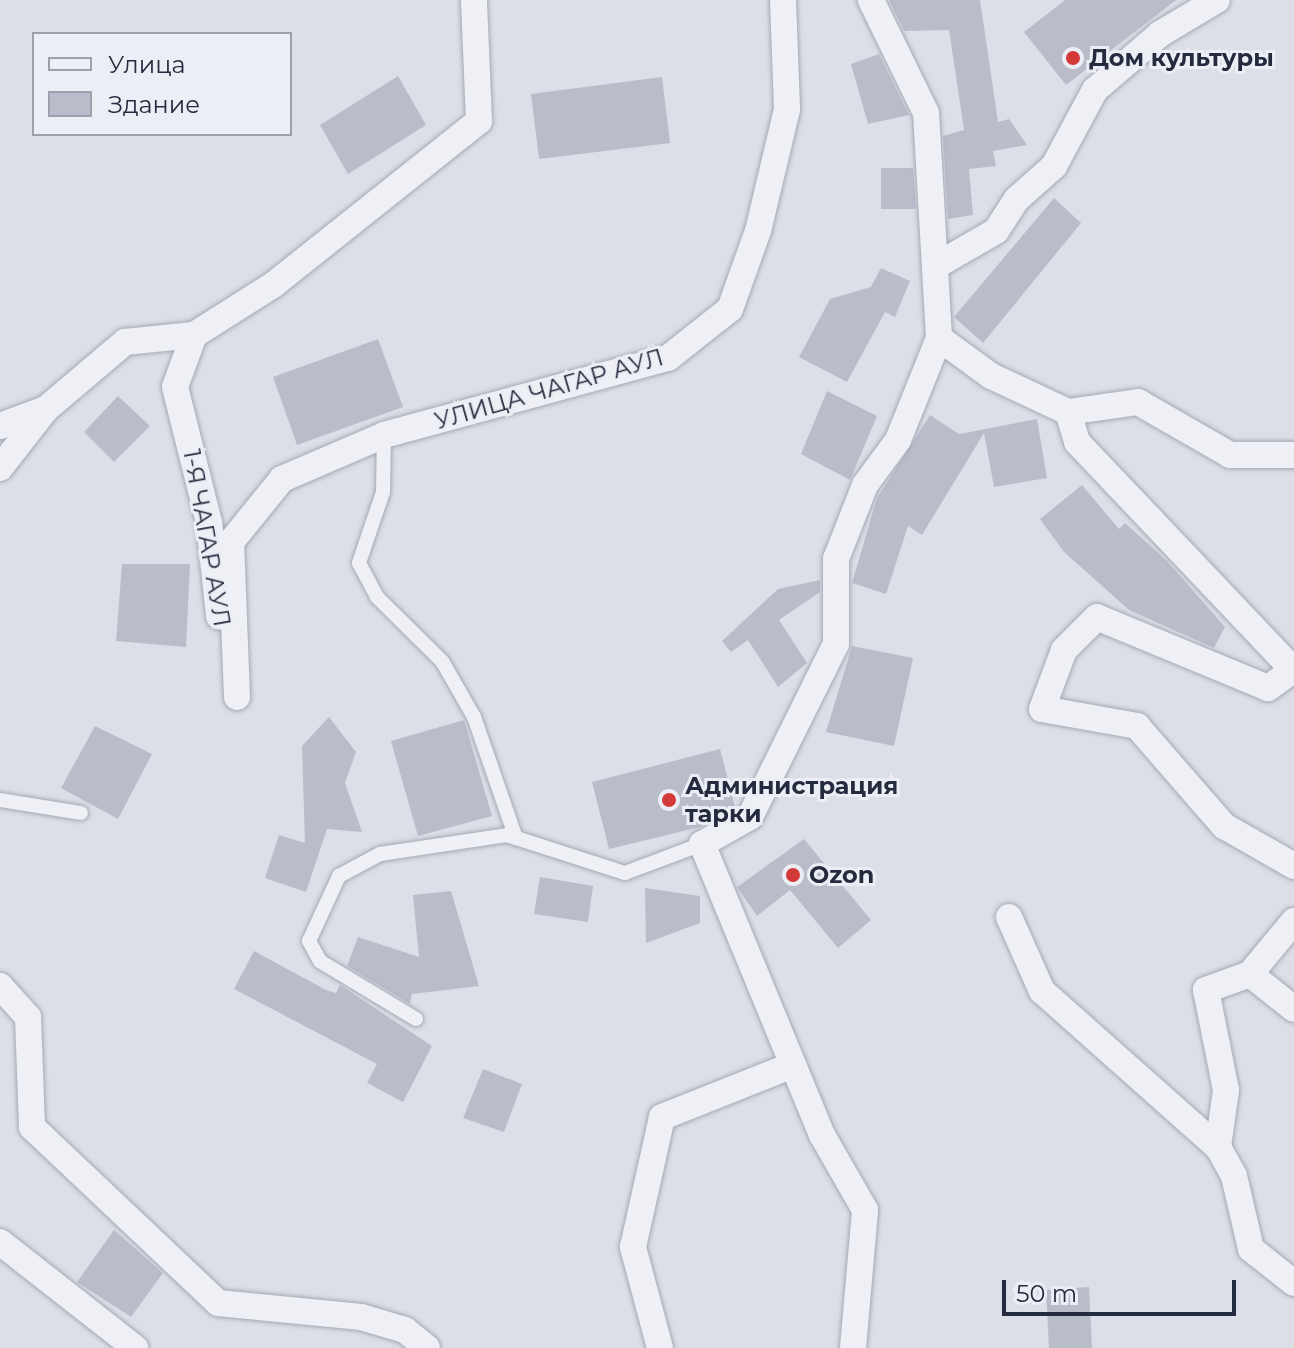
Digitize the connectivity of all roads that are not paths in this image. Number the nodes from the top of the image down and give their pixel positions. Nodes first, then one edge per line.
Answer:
1 (474, 0) edge
2 (783, 0) edge
3 (871, 0) edge
4 (1217, 0) edge
5 (939, 264) junction
6 (194, 335) junction
7 (939, 338) junction
8 (46, 409) junction
9 (1068, 412) junction
10 (0, 426) edge
11 (384, 435) junction
12 (1294, 455) edge
13 (0, 468) edge
14 (1293, 670) edge
15 (237, 697) joint
16 (0, 800) edge
17 (81, 813) dead end
18 (516, 838) junction
19 (702, 844) junction
20 (1294, 866) edge
21 (1009, 917) dead end
22 (1294, 921) edge
23 (1250, 974) junction
24 (0, 986) edge
25 (1294, 1009) edge
26 (416, 1019) dead end
27 (793, 1065) junction
28 (1218, 1147) junction
29 (0, 1242) edge
30 (1294, 1283) edge
31 (135, 1348) edge
32 (427, 1348) edge
33 (660, 1348) edge
34 (853, 1348) edge

1 - 6 street
2 - 11 street, УЛИЦА ЧАГАР АУЛ
3 - 5 street
4 - 5 street
5 - 7 street
6 - 8 street
6 - 15 street, 1-Я ЧАГАР АУЛ
7 - 9 street
7 - 19 street
8 - 10 street
8 - 13 street
9 - 12 street
9 - 14 street
11 - 15 street, УЛИЦА ЧАГАР АУЛ
11 - 18 lane
14 - 20 street
16 - 17 lane
18 - 19 lane
18 - 26 lane
19 - 27 street
21 - 28 street
22 - 23 street
23 - 25 street
23 - 28 street
24 - 32 street
27 - 33 street
27 - 34 street
28 - 30 street
29 - 31 street

